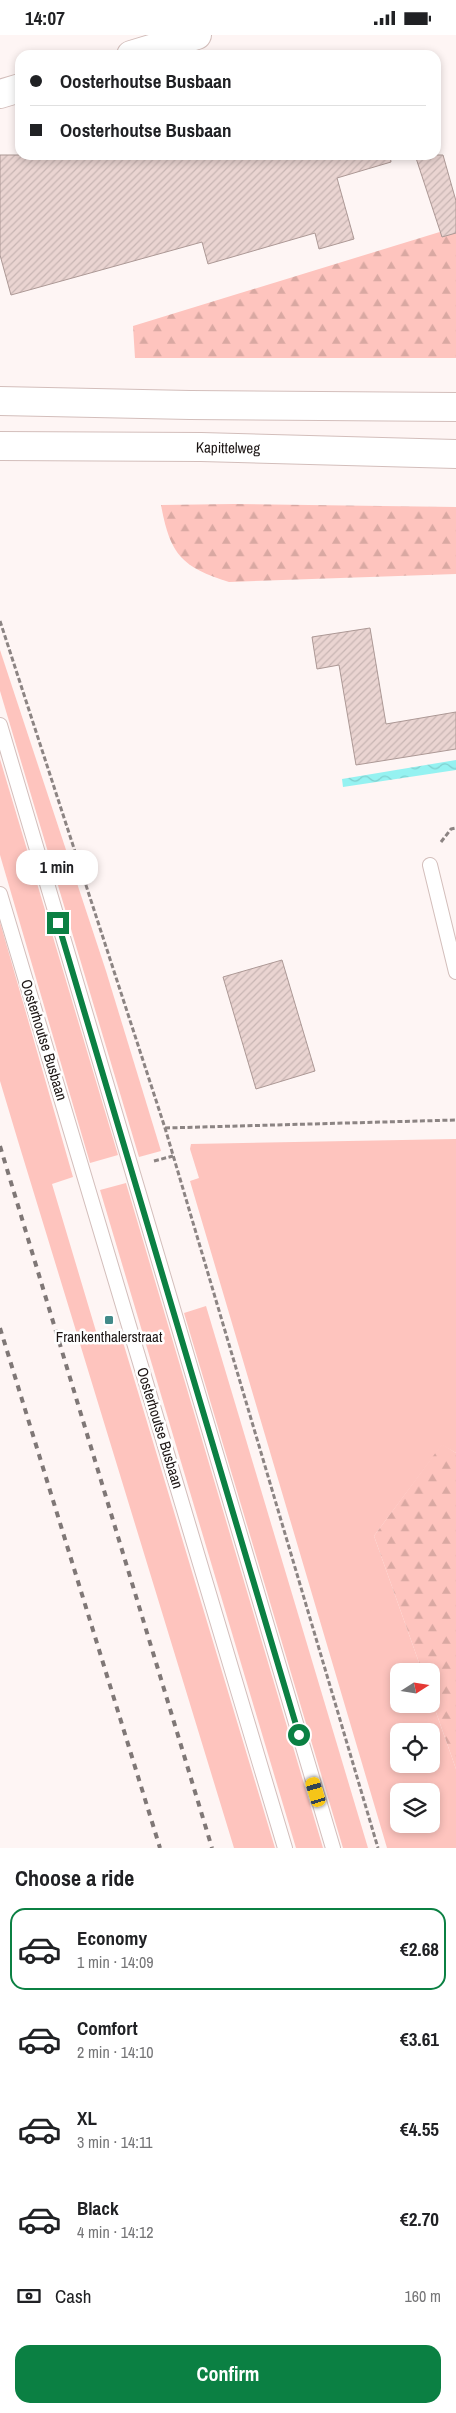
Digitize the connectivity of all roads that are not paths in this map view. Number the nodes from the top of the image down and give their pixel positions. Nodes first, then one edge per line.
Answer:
1 (197, 35) edge
2 (147, 50) edge
3 (15, 90) edge
4 (0, 94) edge
5 (0, 401) edge
6 (456, 407) edge
7 (0, 446) edge
8 (456, 454) edge
9 (0, 725) edge
10 (430, 865) dead end
11 (0, 894) edge
12 (456, 972) edge
13 (285, 1848) edge
14 (333, 1848) edge

1 - 2 street
3 - 4 street
5 - 6 street
7 - 8 street, Kapittelweg
9 - 14 lane
10 - 12 lane
11 - 13 lane, Oosterhoutse Busbaan

